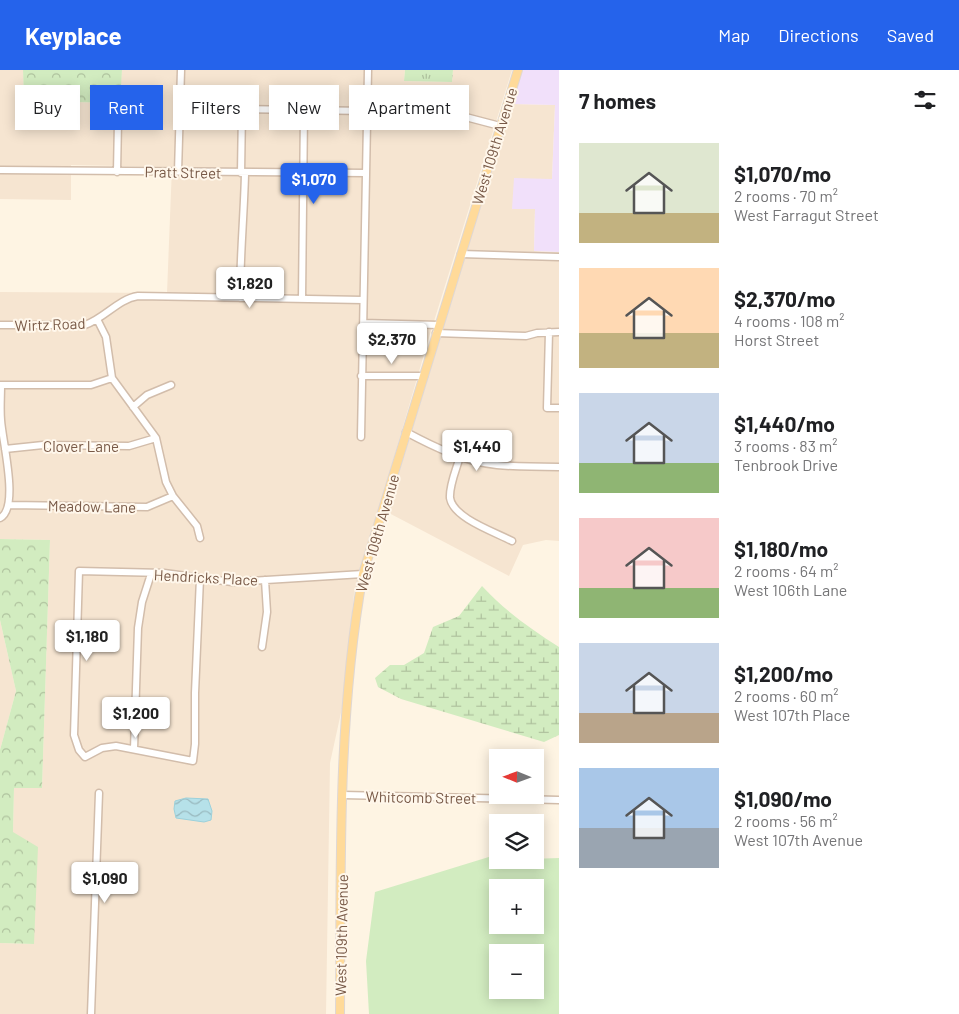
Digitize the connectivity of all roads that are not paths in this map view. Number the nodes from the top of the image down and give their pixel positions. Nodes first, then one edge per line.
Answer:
1 (181, 70) edge
2 (368, 70) edge
3 (518, 70) edge
4 (181, 85) edge
5 (368, 85) edge
6 (469, 117) edge
7 (500, 126) junction
8 (118, 130) edge
9 (179, 130) edge
10 (242, 130) edge
11 (304, 130) edge
12 (367, 130) edge
13 (0, 170) edge
14 (116, 172) junction
15 (178, 172) junction
16 (304, 173) junction
17 (366, 173) junction
18 (243, 174) junction
19 (461, 254) junction
20 (559, 256) edge
21 (240, 298) junction
22 (302, 299) junction
23 (363, 300) junction
24 (98, 321) junction
25 (363, 323) junction
26 (0, 325) edge
27 (439, 325) junction
28 (550, 332) junction
29 (559, 332) edge
30 (436, 333) junction
31 (361, 376) junction
32 (424, 376) junction
33 (112, 378) junction
34 (0, 385) edge
35 (171, 385) dead end
36 (133, 407) junction
37 (559, 408) edge
38 (0, 412) edge
39 (406, 432) junction
40 (361, 437) dead end
41 (156, 438) junction
42 (5, 449) junction
43 (460, 456) junction
44 (559, 467) edge
45 (173, 496) junction
46 (8, 505) junction
47 (0, 518) edge
48 (200, 538) dead end
49 (512, 541) dead end
50 (150, 574) junction
51 (363, 574) junction
52 (200, 578) junction
53 (266, 580) junction
54 (262, 647) dead end
55 (134, 749) junction
56 (99, 792) dead end
57 (343, 795) junction
58 (559, 800) edge
59 (91, 1014) edge
60 (340, 1014) edge

1 - 4 street
2 - 5 street
3 - 7 main road, West 109th Avenue
6 - 7 street
7 - 19 main road, West 109th Avenue
8 - 14 street
9 - 15 street
10 - 18 street
11 - 16 street
12 - 17 street
13 - 14 street, Pratt Street
14 - 15 street, Pratt Street
15 - 18 street, Pratt Street
16 - 17 street, Pratt Street
16 - 18 street, Pratt Street
16 - 22 street
17 - 23 street
18 - 21 street
19 - 20 street
19 - 27 main road, West 109th Avenue
21 - 22 street, Wirtz Road
21 - 24 street, Wirtz Road
22 - 23 street, Wirtz Road
23 - 25 street
24 - 26 street, Wirtz Road
24 - 33 street
25 - 27 street
25 - 31 street
27 - 30 main road, West 109th Avenue
28 - 29 street
28 - 30 street
28 - 37 street
30 - 32 main road, West 109th Avenue
31 - 32 street
31 - 40 street
32 - 39 main road, West 109th Avenue
33 - 34 street
33 - 36 street
34 - 38 street
35 - 36 street
36 - 41 street
38 - 42 street
39 - 43 street
39 - 51 main road, West 109th Avenue
41 - 42 street, Clover Lane
41 - 45 street
42 - 46 street
43 - 44 street
43 - 49 street
45 - 46 street, Meadow Lane
45 - 48 street
46 - 47 street
50 - 52 street, Hendricks Place
50 - 55 street
50 - 55 street, Hendricks Place
51 - 53 street, Hendricks Place
51 - 57 main road, West 109th Avenue
52 - 53 street, Hendricks Place
52 - 55 street
53 - 54 street
56 - 59 street
57 - 58 street, Whitcomb Street
57 - 60 main road, West 109th Avenue

